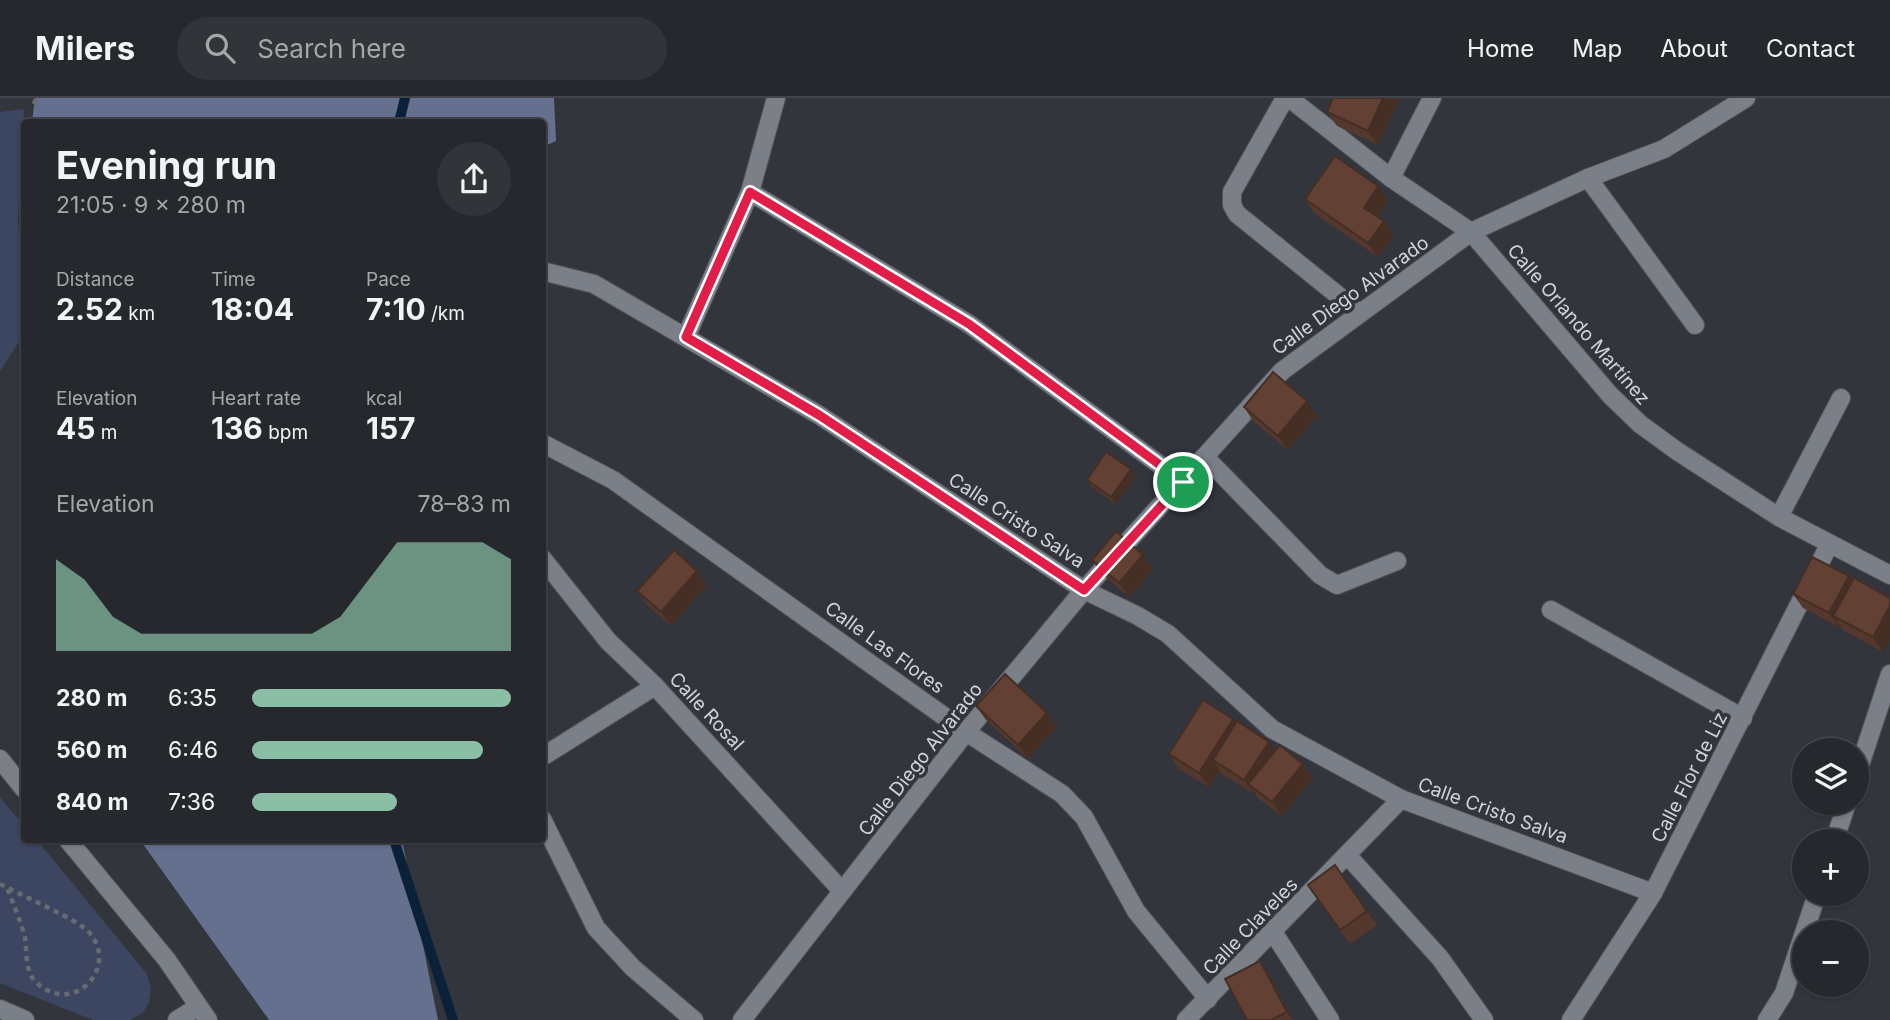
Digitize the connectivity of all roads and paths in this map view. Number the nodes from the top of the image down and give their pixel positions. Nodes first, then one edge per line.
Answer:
1 (36, 98) edge
2 (776, 98) edge
3 (1287, 98) edge
4 (1432, 98) edge
5 (1746, 98) edge
6 (34, 104) dead end
7 (1391, 178) junction
8 (1588, 178) junction
9 (750, 192) junction
10 (1471, 232) junction
11 (546, 272) edge
12 (1360, 313) junction
13 (1695, 325) dead end
14 (686, 337) junction
15 (1841, 397) dead end
16 (546, 445) edge
17 (1205, 457) junction
18 (1183, 482) junction
19 (1779, 517) junction
20 (1829, 545) junction
21 (1397, 561) dead end
22 (546, 563) edge
23 (1890, 575) edge
24 (1084, 590) junction
25 (1550, 610) dead end
26 (1890, 674) edge
27 (655, 686) junction
28 (1743, 718) junction
29 (967, 732) junction
30 (1869, 738) edge
31 (546, 754) edge
32 (0, 759) edge
33 (21, 785) edge
34 (1401, 799) junction
35 (546, 827) edge
36 (70, 843) edge
37 (1348, 855) junction
38 (0, 884) edge
39 (7, 887) junction
40 (842, 891) junction
41 (1654, 893) junction
42 (1813, 906) edge
43 (1273, 932) junction
44 (1209, 999) junction
45 (0, 1009) edge
46 (203, 1014) edge
47 (25, 1020) edge
48 (177, 1020) edge
49 (694, 1020) edge
50 (742, 1020) edge
51 (1186, 1020) edge
52 (1329, 1020) edge
53 (1484, 1020) edge
54 (1571, 1020) edge
55 (1768, 1020) edge

1 - 6 path
2 - 9 street
3 - 7 street, Calle Orlando Martínez
3 - 12 street
4 - 7 street
5 - 8 street, Calle Diego Alvarado
7 - 10 street, Calle Orlando Martínez
8 - 10 street, Calle Diego Alvarado
8 - 13 street
9 - 14 street
9 - 18 street
10 - 12 street, Calle Diego Alvarado
10 - 19 street, Calle Orlando Martínez
11 - 14 street, Calle Cristo Salva
12 - 17 street, Calle Diego Alvarado
14 - 24 street, Calle Cristo Salva
15 - 19 street
16 - 29 street, Calle Las Flores
17 - 18 street, Calle Diego Alvarado
17 - 21 street
18 - 24 street, Calle Diego Alvarado
19 - 20 street, Calle Orlando Martínez
20 - 23 street, Calle Orlando Martínez
20 - 28 street, Calle Flor de Liz
22 - 27 street, Calle Rosal
24 - 29 street, Calle Diego Alvarado
24 - 34 street, Calle Cristo Salva
25 - 28 street
26 - 30 street
27 - 31 street
27 - 40 street, Calle Rosal
28 - 41 street, Calle Flor de Liz
29 - 40 street, Calle Diego Alvarado
29 - 44 street, Calle Las Flores
32 - 33 street
34 - 37 street, Calle Claveles
34 - 41 street, Calle Cristo Salva
35 - 49 street
36 - 46 street
37 - 43 street, Calle Claveles
37 - 53 street
38 - 39 path
39 - 39 path
40 - 50 street, Calle Diego Alvarado
41 - 54 street, Calle Flor de Liz
42 - 55 street
43 - 44 street, Calle Claveles
43 - 52 street
44 - 51 street, Calle Claveles
45 - 47 street
46 - 48 street

